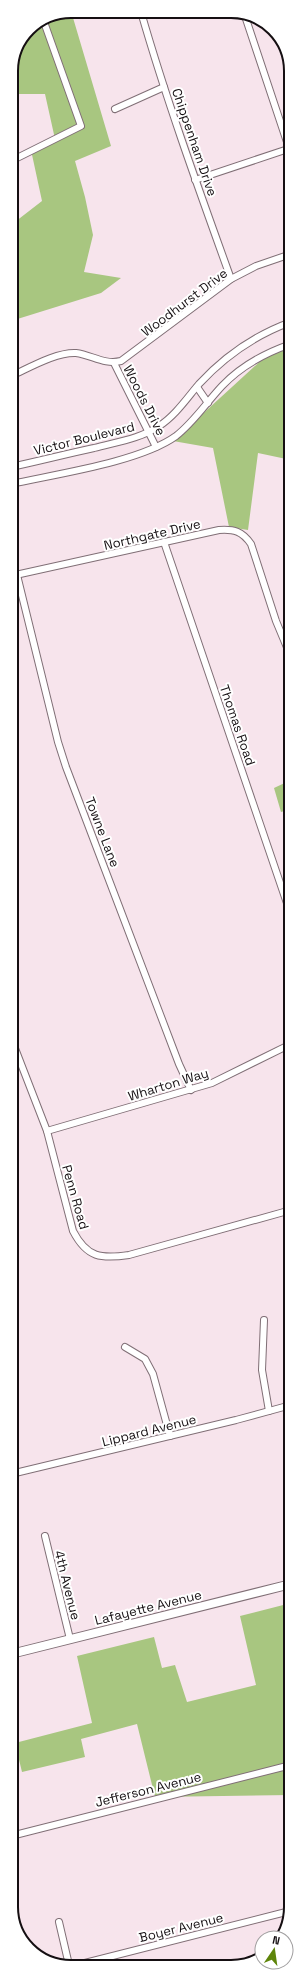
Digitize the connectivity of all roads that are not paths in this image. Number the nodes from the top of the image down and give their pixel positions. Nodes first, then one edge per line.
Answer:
1 (143, 18) edge
2 (247, 21) edge
3 (45, 25) edge
4 (164, 88) junction
5 (115, 109) dead end
6 (284, 130) edge
7 (284, 150) edge
8 (18, 158) edge
9 (195, 180) junction
10 (284, 256) edge
11 (231, 279) junction
12 (284, 325) edge
13 (284, 347) edge
14 (114, 363) junction
15 (18, 373) edge
16 (197, 387) junction
17 (208, 403) junction
18 (149, 432) junction
19 (156, 447) junction
20 (18, 466) edge
21 (18, 482) edge
22 (164, 542) junction
23 (18, 575) edge
24 (18, 591) edge
25 (284, 640) edge
26 (284, 894) edge
27 (284, 1047) edge
28 (18, 1056) edge
29 (191, 1090) junction
30 (47, 1131) junction
31 (284, 1212) edge
32 (264, 1320) dead end
33 (125, 1347) dead end
34 (284, 1407) edge
35 (269, 1411) junction
36 (170, 1436) junction
37 (18, 1472) edge
38 (45, 1536) dead end
39 (284, 1586) edge
40 (70, 1639) junction
41 (18, 1652) edge
42 (284, 1766) edge
43 (18, 1834) edge
44 (283, 1913) edge
45 (59, 1922) dead end
46 (68, 1960) edge
47 (97, 1960) edge

1 - 4 street, Chippenham Drive
2 - 6 street
3 - 8 street
4 - 5 street
4 - 9 street, Chippenham Drive
7 - 9 street
9 - 11 street, Chippenham Drive
10 - 11 street, Woodhurst Drive
11 - 14 street, Woodhurst Drive
12 - 16 street, Victor Boulevard
13 - 17 street
14 - 15 street
14 - 18 street, Woods Drive
16 - 17 street
16 - 18 street, Victor Boulevard
17 - 19 street
18 - 19 street, Woods Drive
18 - 20 street, Victor Boulevard
19 - 21 street
22 - 23 street, Northgate Drive
22 - 25 street, Northgate Drive
22 - 26 street, Thomas Road
24 - 29 street, Towne Lane
27 - 29 street, Wharton Way
28 - 30 street, Penn Road
29 - 30 street, Wharton Way
30 - 31 street, Penn Road
32 - 35 street
33 - 36 street
34 - 35 street, Lippard Avenue
35 - 36 street, Lippard Avenue
36 - 37 street, Lippard Avenue
38 - 40 street, 4th Avenue
39 - 40 street, Lafayette Avenue
40 - 41 street, Lafayette Avenue
42 - 43 street, Jefferson Avenue
44 - 47 street, Boyer Avenue
45 - 46 street

